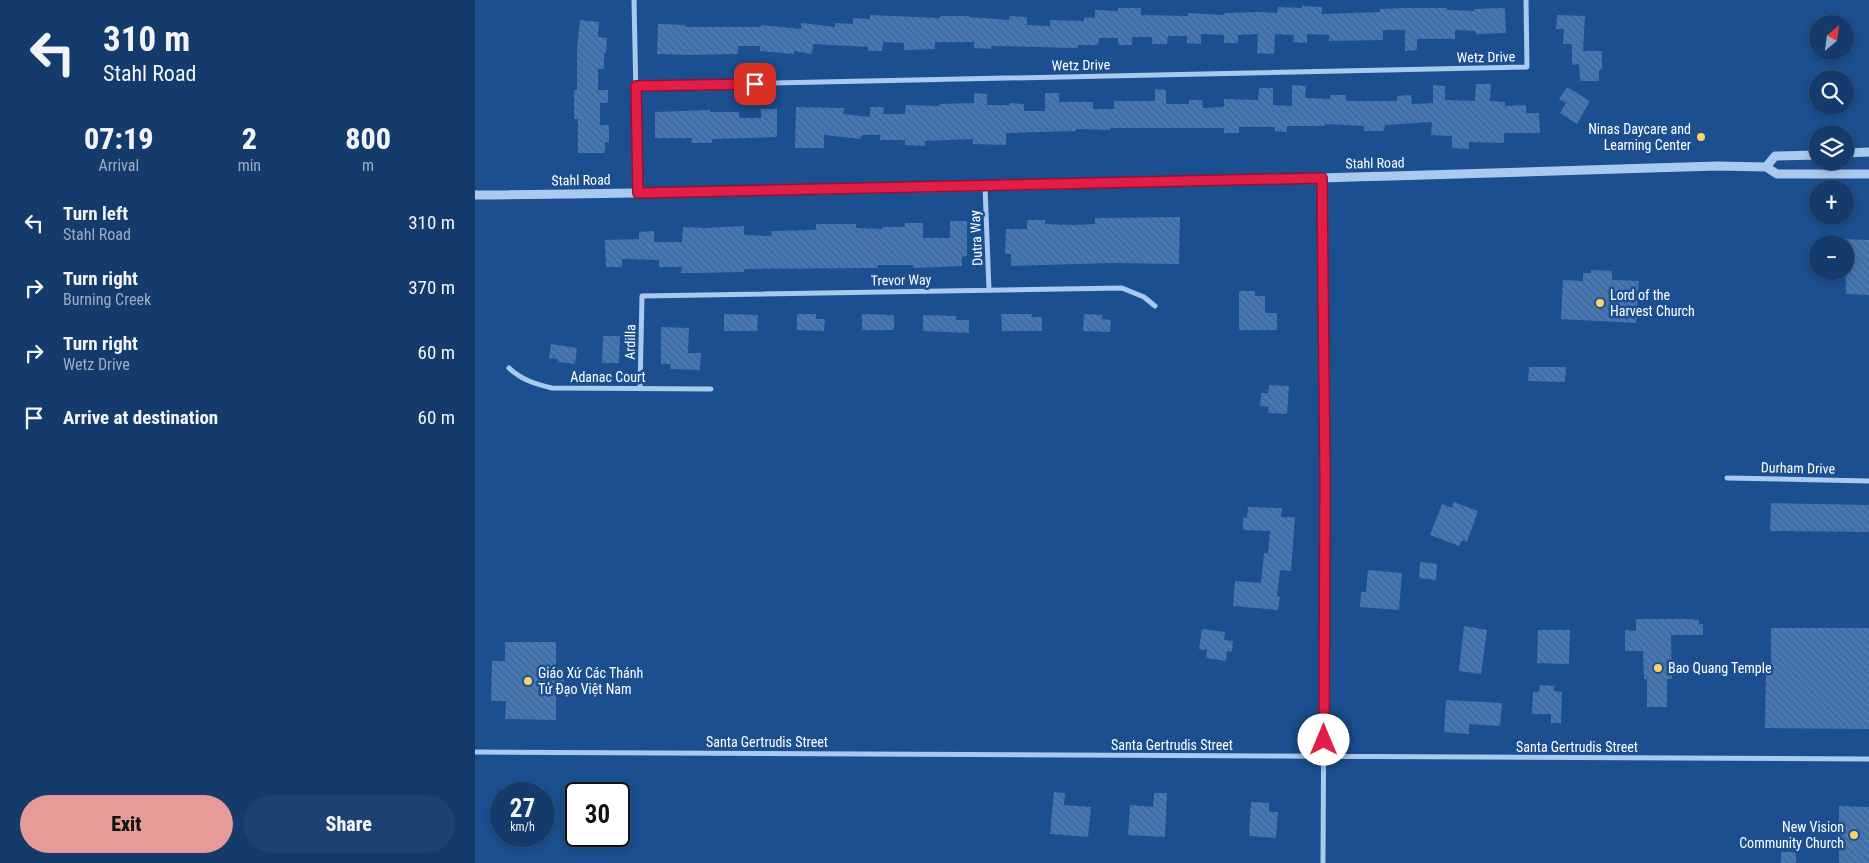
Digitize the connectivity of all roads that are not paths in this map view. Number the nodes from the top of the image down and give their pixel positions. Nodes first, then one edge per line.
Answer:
1 (634, 0) edge
2 (1526, 0) edge
3 (636, 86) junction
4 (1869, 152) edge
5 (1854, 153) edge
6 (1809, 155) edge
7 (1766, 167) junction
8 (1869, 174) edge
9 (1322, 178) junction
10 (985, 185) junction
11 (638, 193) junction
12 (475, 195) edge
13 (989, 290) junction
14 (642, 296) joint
15 (1155, 306) dead end
16 (509, 368) dead end
17 (640, 389) junction
18 (711, 389) dead end
19 (1727, 478) dead end
20 (1869, 481) edge
21 (475, 752) edge
22 (1324, 757) junction
23 (1869, 759) edge
24 (1323, 863) edge

1 - 3 street
2 - 3 street, Wetz Drive
3 - 11 street
4 - 5 street
6 - 7 street
7 - 8 street, Stahl Road
7 - 9 street, Stahl Road
9 - 10 street, Stahl Road
9 - 22 street
10 - 11 street, Stahl Road
10 - 13 street, Dutra Way
11 - 12 street, Stahl Road
13 - 14 street, Trevor Way
13 - 15 street, Trevor Way
14 - 17 street, Ardilla
16 - 17 street, Adanac Court
17 - 18 street, Adanac Court
19 - 20 street, Durham Drive
21 - 22 street, Santa Gertrudis Street
22 - 23 street, Santa Gertrudis Street
22 - 24 street

